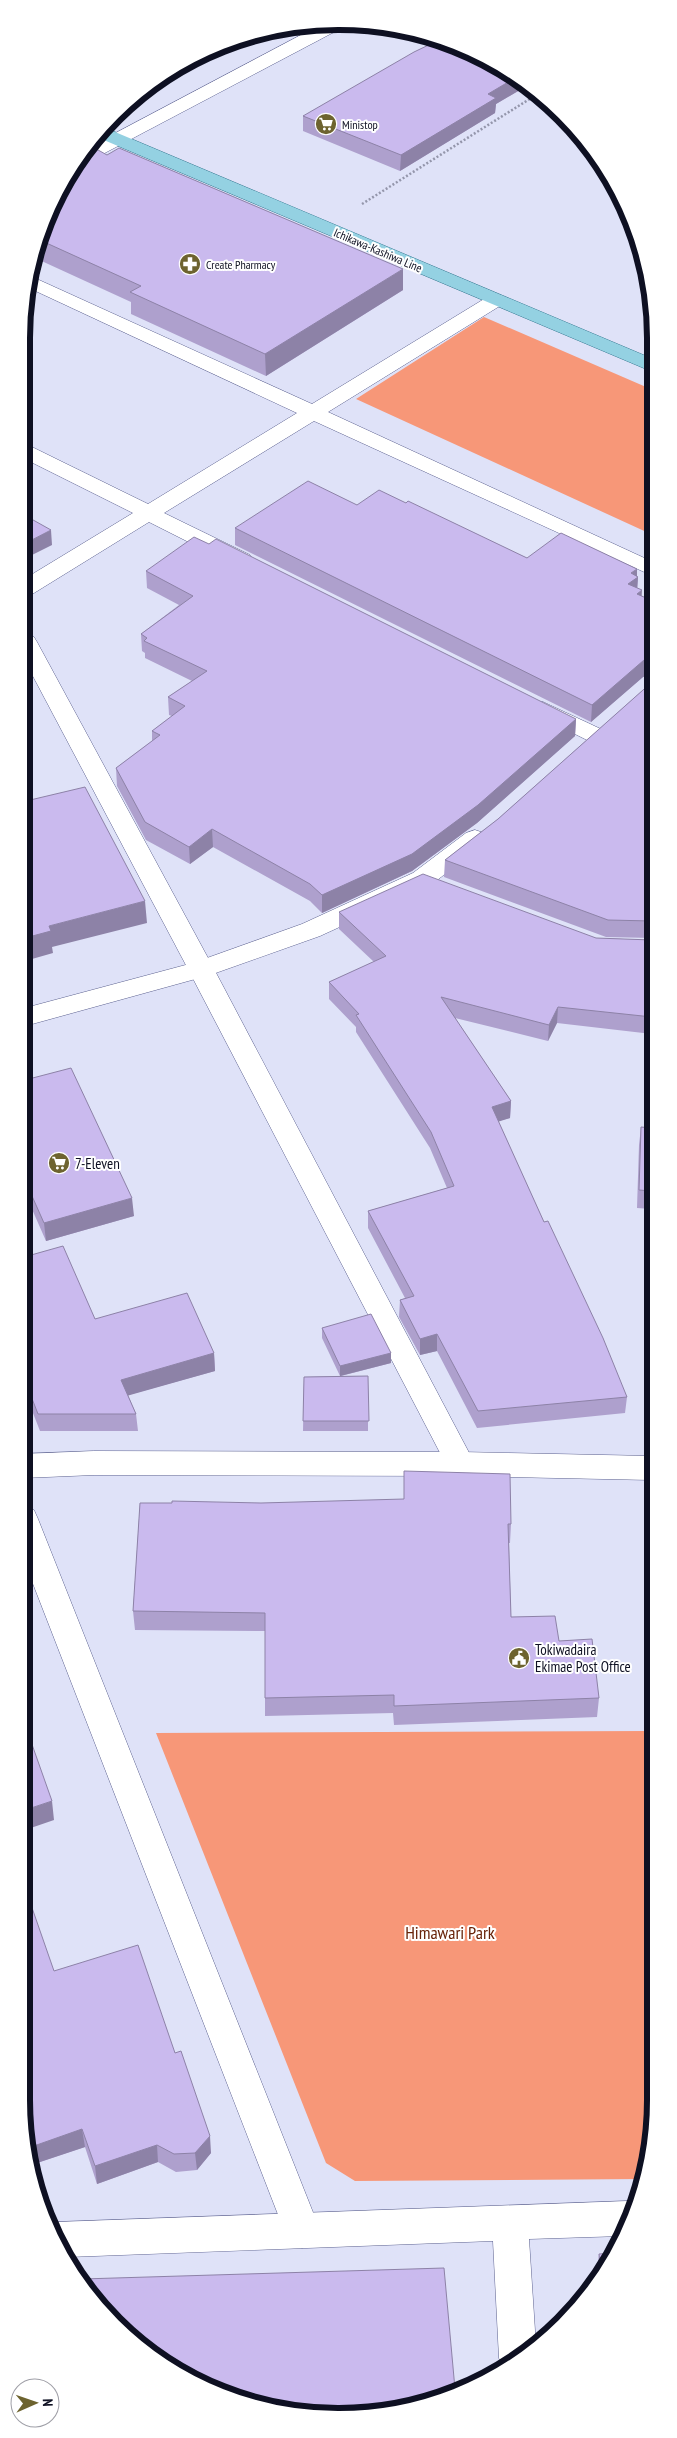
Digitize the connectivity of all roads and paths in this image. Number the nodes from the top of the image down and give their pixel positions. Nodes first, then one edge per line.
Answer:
1 (322, 31) edge
2 (531, 98) edge
3 (111, 136) edge
4 (100, 144) edge
5 (325, 227) junction
6 (35, 284) edge
7 (496, 300) junction
8 (647, 363) edge
9 (313, 413) junction
10 (30, 454) edge
11 (147, 513) junction
12 (647, 567) edge
13 (264, 571) edge
14 (30, 586) edge
15 (30, 649) edge
16 (523, 699) edge
17 (573, 754) edge
18 (494, 823) edge
19 (422, 879) junction
20 (449, 889) edge
21 (201, 970) junction
22 (30, 1016) edge
23 (460, 1464) junction
24 (30, 1466) edge
25 (647, 1468) edge
26 (30, 1537) edge
27 (624, 2218) edge
28 (510, 2223) junction
29 (302, 2230) junction
30 (64, 2240) edge
31 (518, 2350) edge

1 - 3 street
2 - 5 path
3 - 4 street
3 - 5 main road, Ichikawa-Kashiwa Line
5 - 7 main road, Ichikawa-Kashiwa Line
6 - 9 street
7 - 8 main road, Ichikawa-Kashiwa Line
7 - 9 street
9 - 11 street
9 - 12 street
10 - 11 street
11 - 13 street
11 - 14 street
15 - 21 street
16 - 17 street
18 - 19 street
19 - 20 street
19 - 21 street
21 - 22 street
21 - 23 street
23 - 24 street
23 - 25 street
26 - 29 street
27 - 28 street
28 - 29 street
28 - 31 street
29 - 30 street

